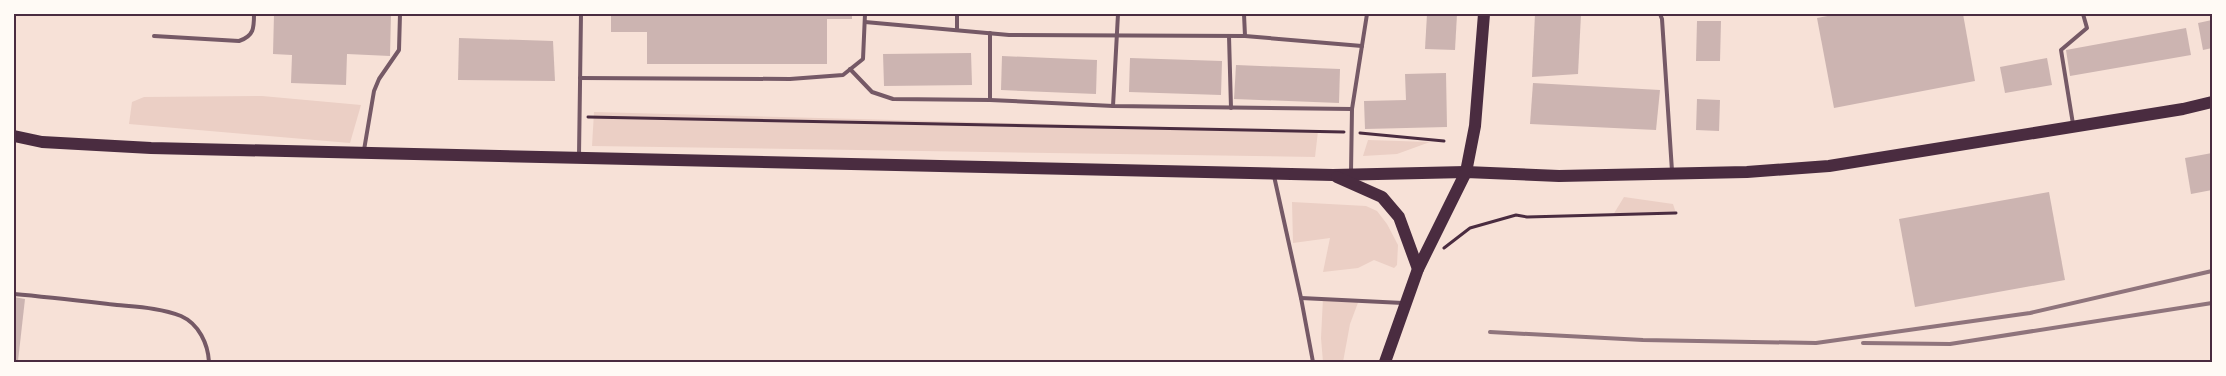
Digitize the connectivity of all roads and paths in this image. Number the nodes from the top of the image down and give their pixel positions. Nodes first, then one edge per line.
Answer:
1 (254, 14) edge
2 (400, 14) edge
3 (581, 14) edge
4 (865, 14) edge
5 (957, 14) edge
6 (1118, 14) edge
7 (1244, 14) edge
8 (1367, 14) edge
9 (1484, 14) edge
10 (1660, 14) edge
11 (2083, 14) edge
12 (865, 22) junction
13 (957, 30) junction
14 (990, 33) junction
15 (154, 36) dead end
16 (1117, 36) junction
17 (1230, 36) junction
18 (1245, 36) junction
19 (1362, 46) junction
20 (850, 69) junction
21 (580, 78) junction
22 (990, 100) junction
23 (2212, 102) edge
24 (1113, 106) junction
25 (1231, 108) junction
26 (1352, 109) junction
27 (580, 116) junction
28 (2073, 127) junction
29 (1352, 132) junction
30 (14, 136) edge
31 (1444, 141) dead end
32 (364, 153) junction
33 (579, 158) junction
34 (1466, 172) junction
35 (1274, 174) junction
36 (1672, 174) junction
37 (1333, 175) junction
38 (1351, 175) junction
39 (1676, 212) dead end
40 (1440, 252) dead end
41 (1418, 269) junction
42 (14, 294) edge
43 (1301, 298) junction
44 (1405, 303) junction
45 (209, 362) edge
46 (1313, 362) edge
47 (1385, 362) edge

1 - 15 lane
2 - 32 lane
3 - 21 lane
4 - 12 lane
5 - 13 lane
6 - 16 lane
7 - 18 lane
8 - 19 lane
9 - 34 main road
10 - 36 lane
11 - 28 lane
12 - 13 lane
12 - 20 lane
13 - 14 lane
14 - 16 lane
14 - 22 lane
16 - 17 lane
16 - 24 lane
17 - 18 lane
17 - 25 lane
18 - 19 lane
19 - 26 lane
20 - 21 lane
20 - 22 lane
21 - 27 lane
22 - 24 lane
23 - 28 main road
24 - 25 lane
25 - 26 lane
26 - 29 lane
27 - 29 path
27 - 33 lane
28 - 36 main road
29 - 31 path
29 - 38 lane
30 - 32 main road
32 - 33 main road
33 - 35 main road
34 - 36 main road
34 - 38 main road
34 - 41 main road
35 - 37 main road
35 - 43 lane
37 - 38 main road
37 - 41 main road
39 - 40 path
41 - 44 main road
42 - 45 lane
43 - 44 lane
43 - 46 lane
44 - 47 main road

